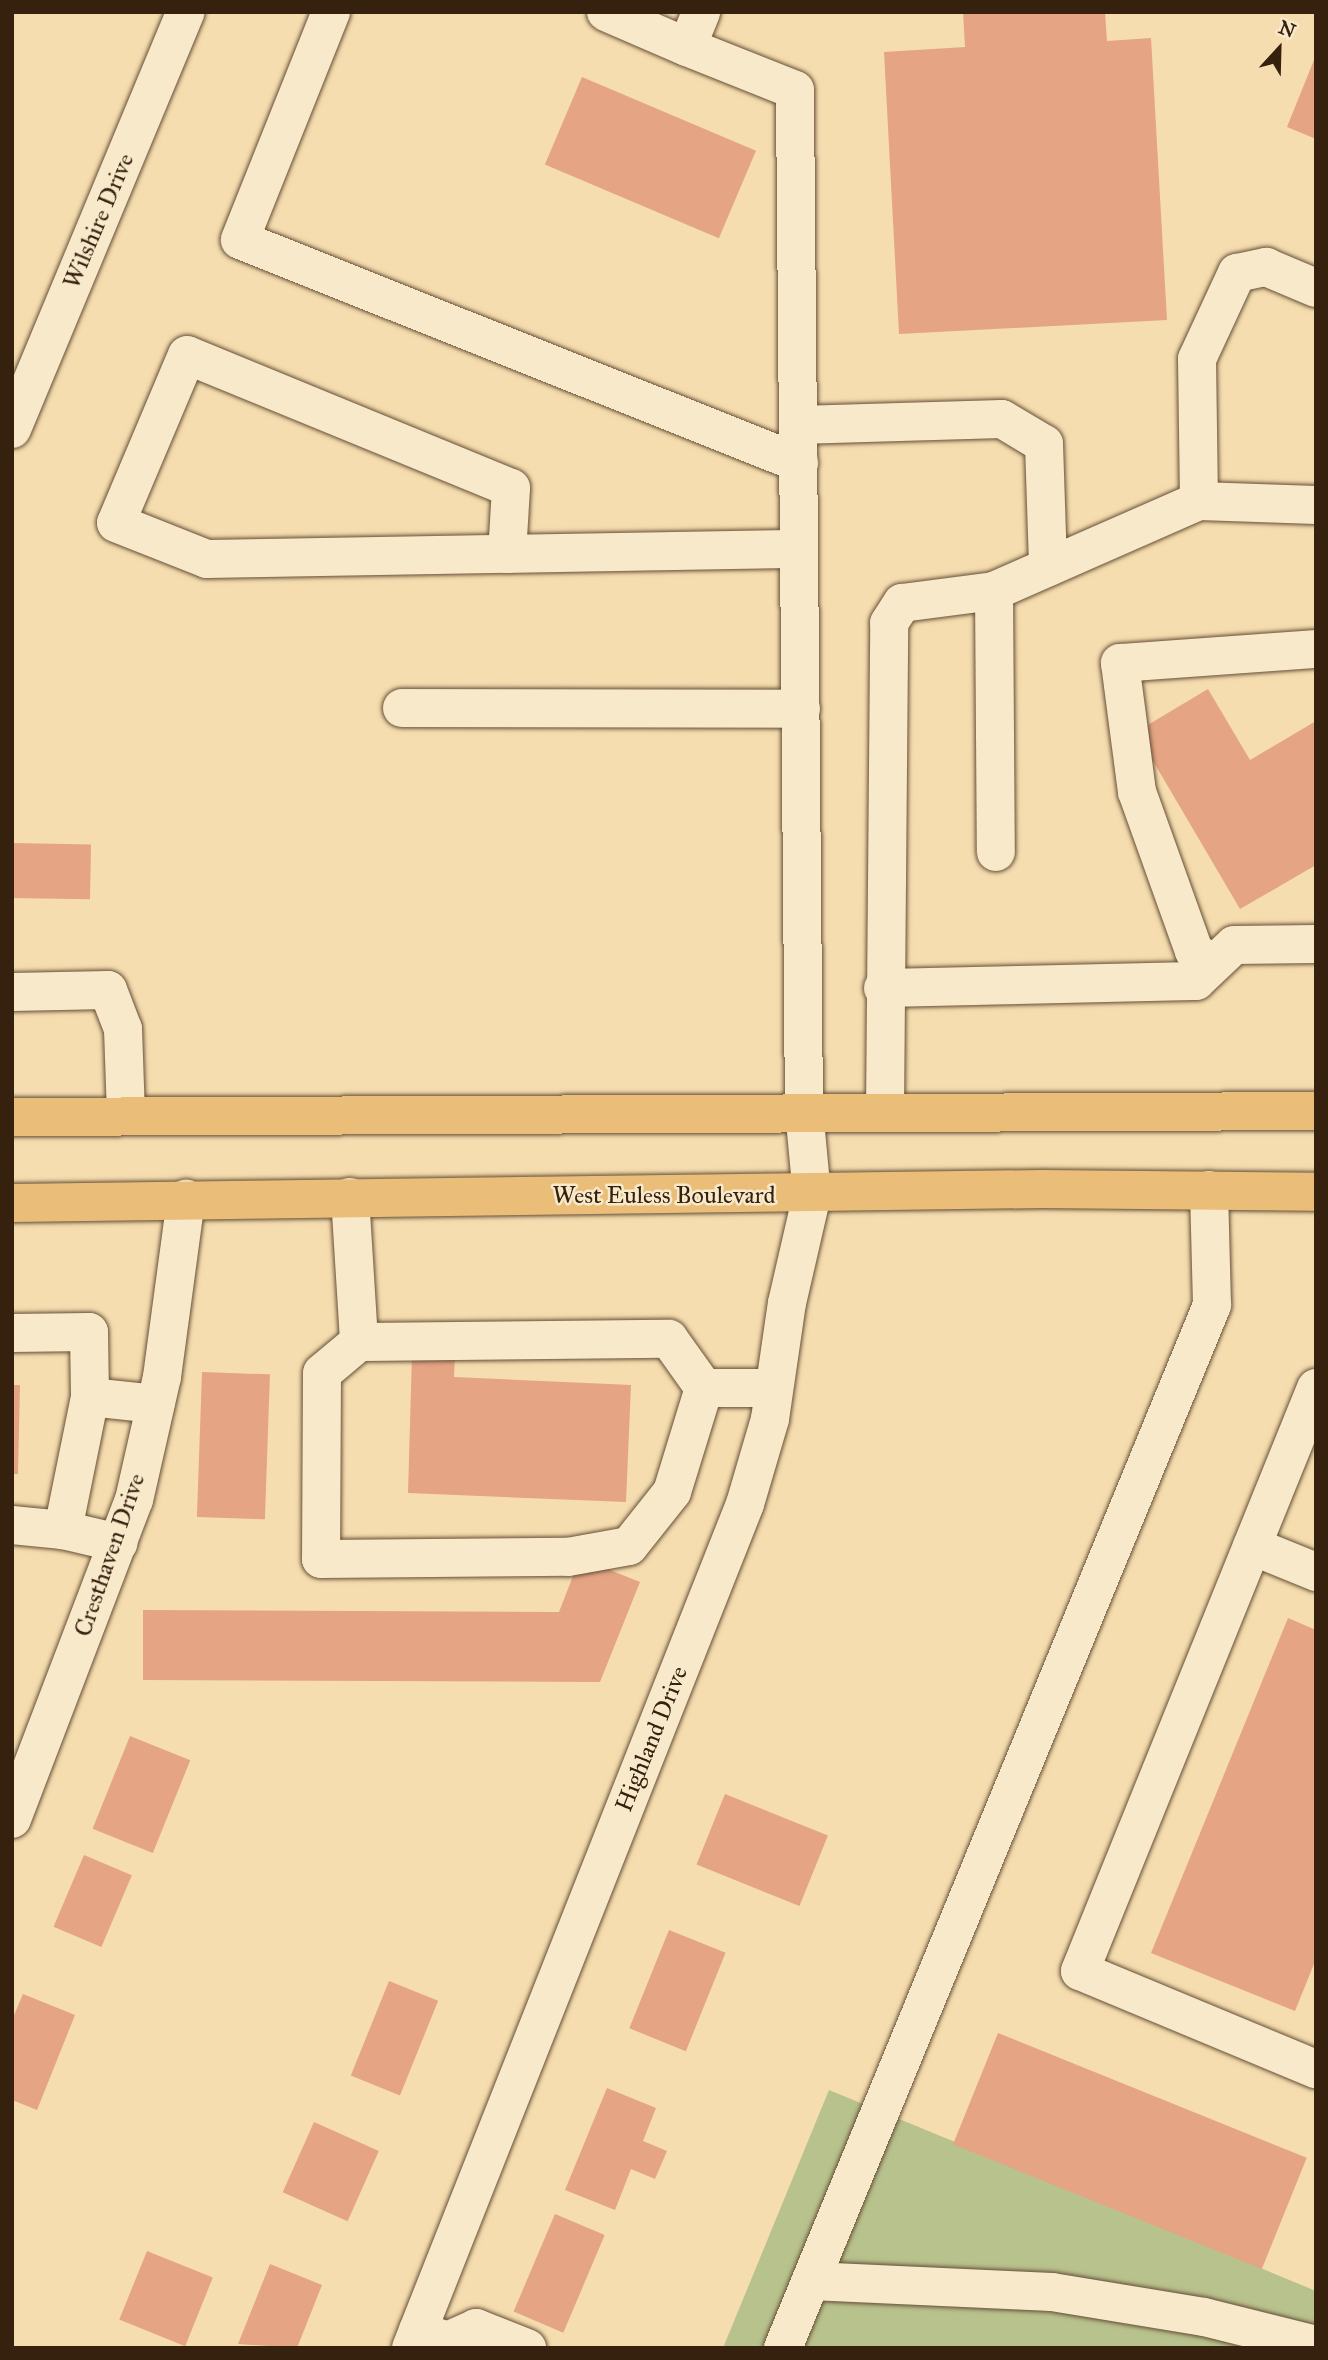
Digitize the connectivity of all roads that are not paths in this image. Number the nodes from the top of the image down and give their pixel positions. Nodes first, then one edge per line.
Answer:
1 (186, 12) edge
2 (331, 12) edge
3 (606, 12) edge
4 (694, 29) edge
5 (1316, 288) edge
6 (798, 425) junction
7 (12, 429) edge
8 (799, 463) junction
9 (1199, 501) junction
10 (1316, 505) edge
11 (799, 549) junction
12 (507, 554) junction
13 (1048, 567) junction
14 (994, 591) junction
15 (1316, 649) edge
16 (402, 708) dead end
17 (801, 709) junction
18 (996, 852) dead end
19 (1316, 944) edge
20 (1213, 964) junction
21 (883, 988) junction
22 (12, 992) edge
23 (804, 1111) junction
24 (885, 1111) junction
25 (1316, 1111) edge
26 (126, 1116) junction
27 (12, 1117) edge
28 (1209, 1190) junction
29 (1316, 1192) edge
30 (812, 1195) junction
31 (350, 1197) junction
32 (186, 1199) junction
33 (12, 1203) edge
34 (12, 1332) edge
35 (359, 1342) junction
36 (704, 1388) junction
37 (774, 1388) junction
38 (1316, 1388) edge
39 (90, 1397) junction
40 (156, 1404) junction
41 (12, 1525) edge
42 (63, 1530) junction
43 (118, 1543) junction
44 (1252, 1546) junction
45 (1316, 1572) edge
46 (12, 1819) edge
47 (1316, 2069) edge
48 (811, 2281) junction
49 (431, 2342) edge
50 (1316, 2345) edge
51 (527, 2348) edge
52 (783, 2348) edge

1 - 7 street, Wilshire Drive
2 - 8 street
3 - 4 street
4 - 6 street, Highland Drive
5 - 9 street
6 - 8 street, Highland Drive
6 - 13 street
8 - 11 street, Highland Drive
9 - 10 street
9 - 13 street
11 - 12 street
11 - 17 street, Highland Drive
12 - 12 street
13 - 14 street
14 - 18 street
14 - 21 street
15 - 20 street
16 - 17 street
17 - 23 street, Highland Drive
19 - 20 street
20 - 21 street
21 - 24 street
22 - 26 street
23 - 24 main road
23 - 26 main road
23 - 30 street, Highland Drive
24 - 25 main road
26 - 27 main road
28 - 29 main road, West Euless Boulevard
28 - 30 main road, West Euless Boulevard
28 - 48 street
30 - 31 main road, West Euless Boulevard
30 - 37 street, Highland Drive
31 - 32 main road, West Euless Boulevard
31 - 35 street
32 - 33 main road, West Euless Boulevard
32 - 40 street, Cresthaven Drive
34 - 39 street
35 - 36 street
35 - 36 street
36 - 37 street
37 - 49 street, Highland Drive
38 - 44 street
39 - 40 street
39 - 42 street
40 - 43 street, Cresthaven Drive
41 - 42 street
42 - 43 street
43 - 46 street, Cresthaven Drive
44 - 45 street
44 - 47 street
48 - 50 street
48 - 52 street
49 - 51 street

